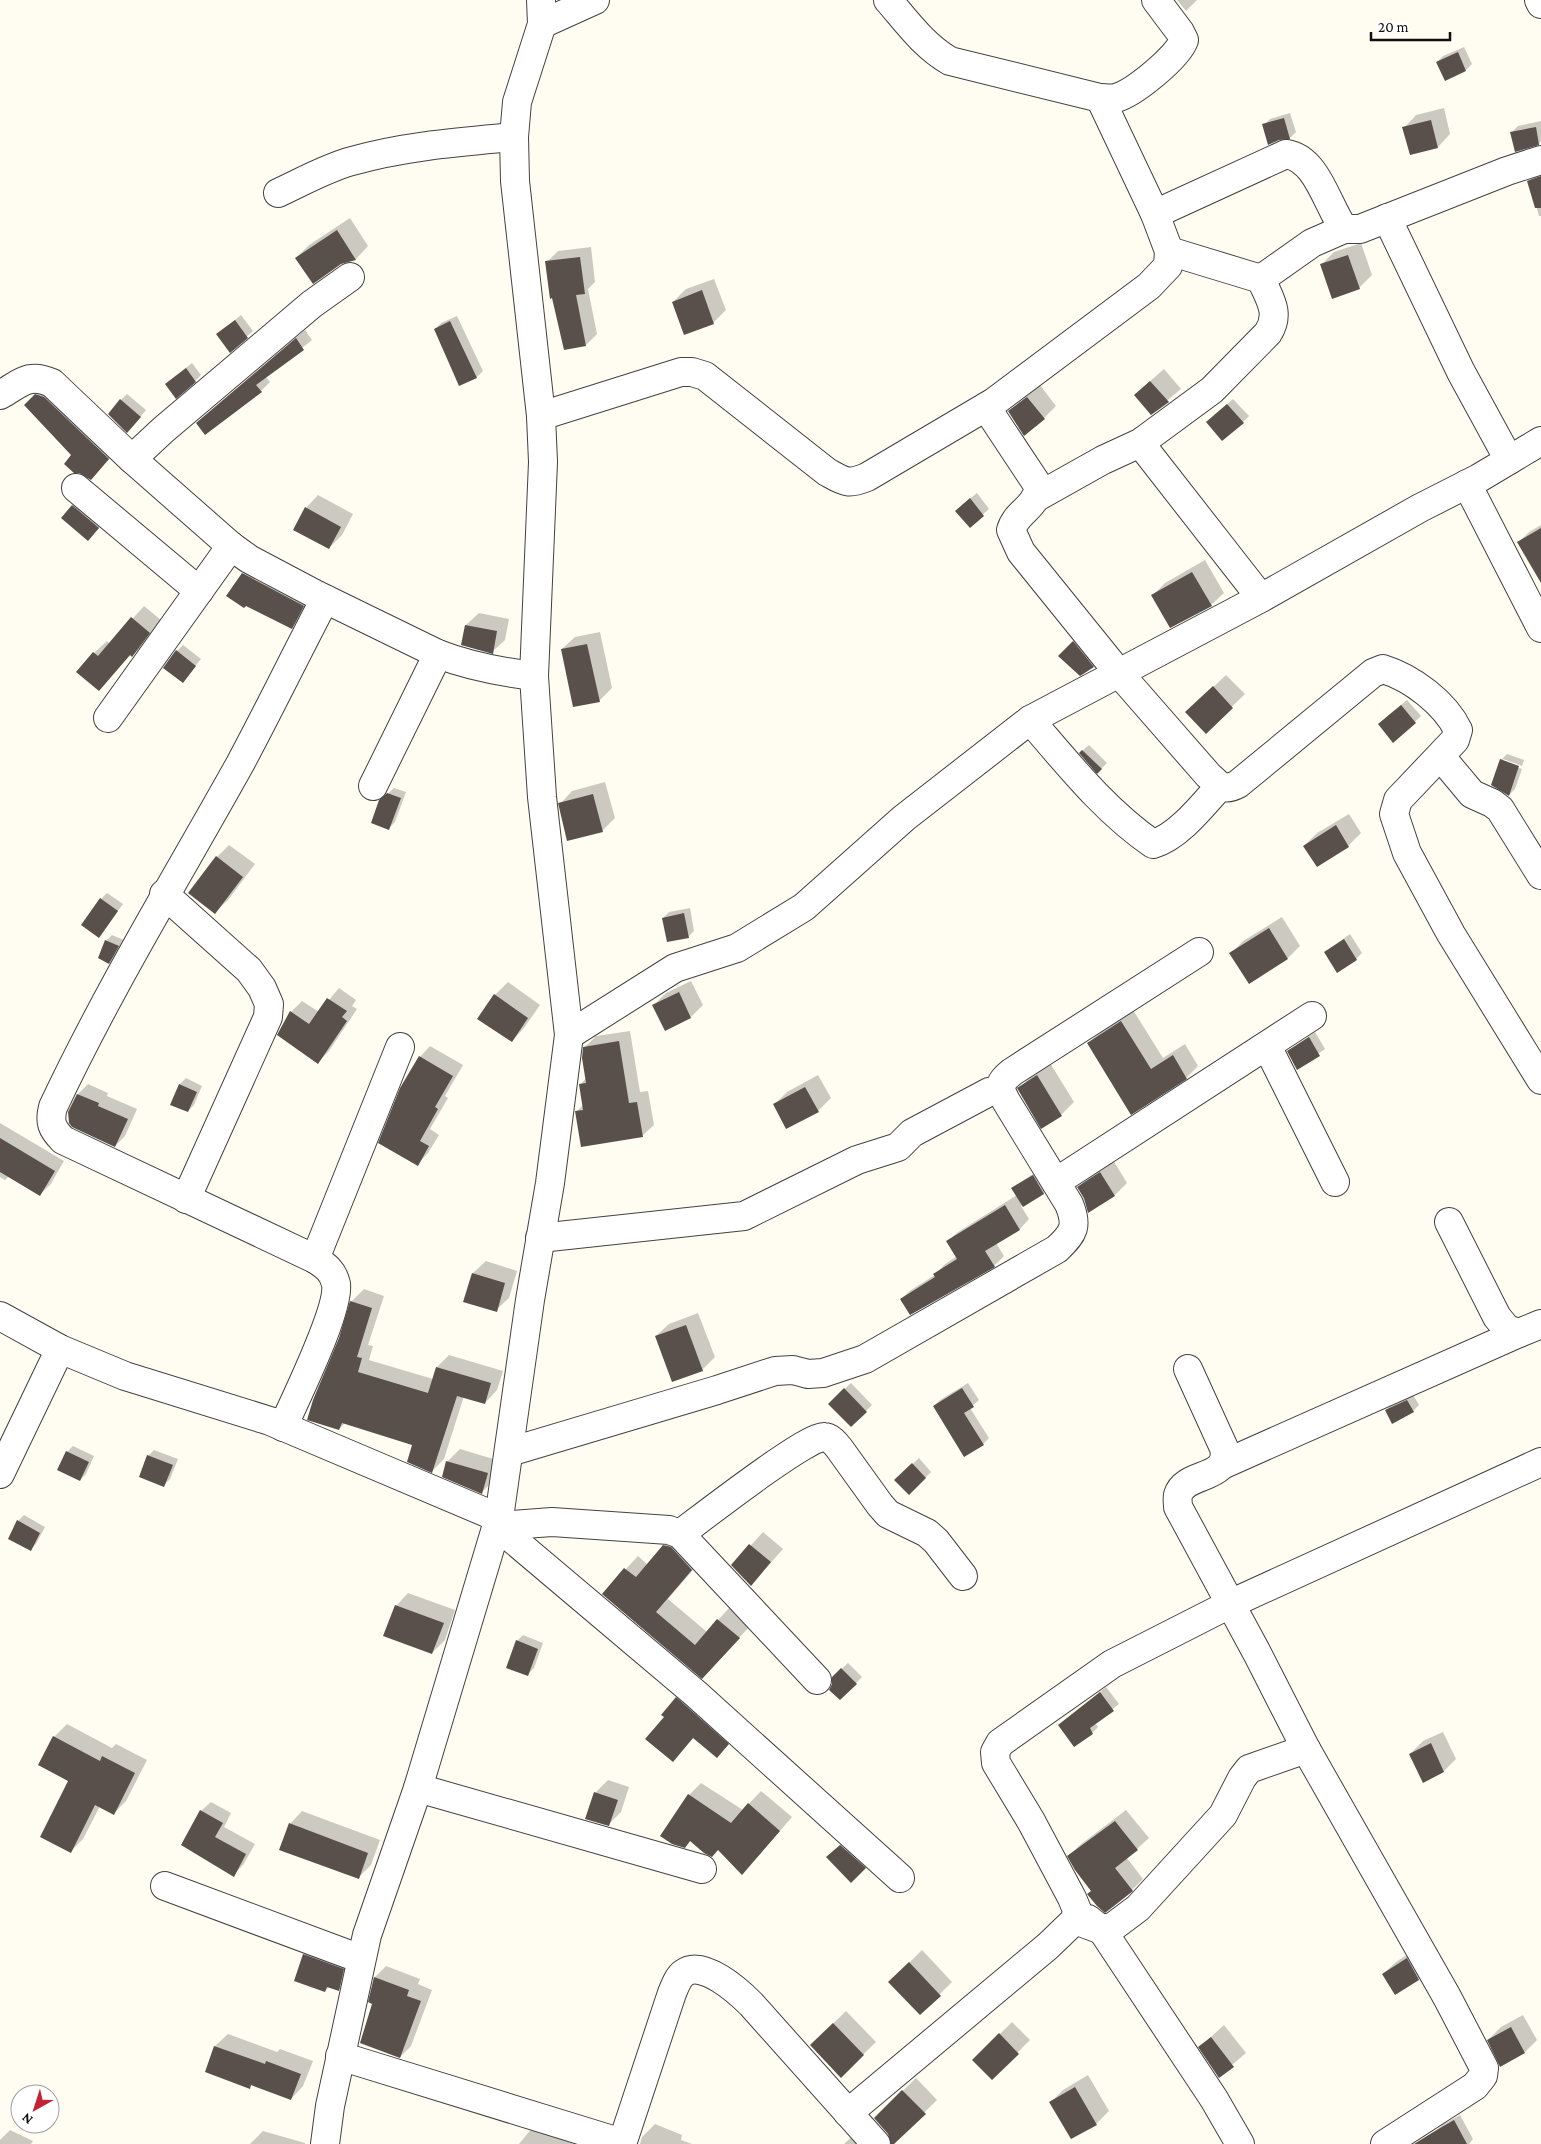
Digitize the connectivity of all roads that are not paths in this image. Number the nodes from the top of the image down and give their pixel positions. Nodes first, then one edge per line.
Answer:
1 (595, 0) edge
2 (888, 0) edge
3 (1156, 0) edge
4 (1539, 0) edge
5 (1541, 4) edge
6 (542, 12) edge
7 (1100, 98) junction
8 (514, 137) junction
9 (1541, 160) edge
10 (278, 193) dead end
11 (1155, 214) junction
12 (1388, 218) junction
13 (1344, 229) junction
14 (1169, 252) junction
15 (350, 277) dead end
16 (1261, 279) junction
17 (0, 395) edge
18 (986, 407) junction
19 (541, 416) junction
20 (1541, 441) edge
21 (1140, 443) junction
22 (132, 459) junction
23 (1509, 460) junction
24 (1468, 484) junction
25 (76, 488) dead end
26 (1038, 497) junction
27 (231, 546) junction
28 (199, 591) junction
29 (1260, 598) junction
30 (325, 599) junction
31 (1541, 628) edge
32 (438, 654) junction
33 (1118, 672) junction
34 (534, 676) junction
35 (108, 718) dead end
36 (1030, 720) junction
37 (1441, 757) junction
38 (373, 786) dead end
39 (1220, 786) junction
40 (1541, 875) edge
41 (164, 894) junction
42 (1199, 952) dead end
43 (1312, 1016) dead end
44 (569, 1035) junction
45 (1267, 1046) junction
46 (400, 1048) dead end
47 (1541, 1080) edge
48 (1000, 1090) junction
49 (1056, 1182) junction
50 (1335, 1182) dead end
51 (186, 1199) junction
52 (1449, 1222) dead end
53 (540, 1238) junction
54 (315, 1259) junction
55 (0, 1316) edge
56 (1530, 1329) edge
57 (60, 1349) junction
58 (1188, 1369) dead end
59 (283, 1427) junction
60 (509, 1452) junction
61 (1541, 1462) edge
62 (1222, 1465) junction
63 (0, 1474) edge
64 (498, 1522) junction
65 (680, 1534) junction
66 (963, 1576) dead end
67 (1230, 1604) junction
68 (817, 1680) dead end
69 (1306, 1749) junction
70 (418, 1788) junction
71 (702, 1869) dead end
72 (900, 1878) dead end
73 (165, 1886) dead end
74 (1076, 1915) junction
75 (1102, 1930) junction
76 (361, 1960) junction
77 (340, 2056) junction
78 (848, 2113) junction
79 (622, 2143) edge
80 (325, 2144) edge
81 (876, 2144) edge
82 (1240, 2144) edge
83 (1385, 2144) edge

1 - 6 street
2 - 7 street
3 - 7 street
4 - 5 street
6 - 8 street
7 - 11 street
8 - 10 street
8 - 19 street
9 - 12 street
11 - 13 street
11 - 14 street
12 - 13 street
12 - 23 street
13 - 16 street
14 - 16 street
14 - 18 street
15 - 22 street
16 - 21 street
17 - 22 street
18 - 19 street
18 - 26 street
19 - 34 street
20 - 23 street
21 - 26 street
21 - 29 street
22 - 27 street
23 - 24 street
24 - 29 street
24 - 31 street
25 - 28 street
26 - 33 street
27 - 28 street
27 - 30 street
28 - 35 street
29 - 33 street
30 - 32 street
30 - 41 street
32 - 34 street
32 - 38 street
33 - 36 street
33 - 39 street
34 - 44 street
36 - 39 street
36 - 44 street
37 - 39 street
37 - 40 street
37 - 47 street
41 - 51 street
41 - 51 street
42 - 48 street
43 - 45 street
44 - 53 street
45 - 49 street
45 - 50 street
46 - 54 street
48 - 49 street
48 - 53 street
49 - 60 street
51 - 54 street
52 - 56 street
53 - 60 street
54 - 59 street
55 - 57 street
56 - 62 street
57 - 59 street
57 - 63 street
58 - 62 street
59 - 64 street
60 - 64 street
61 - 67 street
62 - 67 street
64 - 65 street
64 - 70 street
64 - 72 street
65 - 66 street
65 - 68 street
67 - 69 street
67 - 74 street
69 - 75 street
69 - 83 street
70 - 71 street
70 - 76 street
73 - 76 street
74 - 75 street
74 - 78 street
75 - 82 street
76 - 77 street
77 - 79 street
77 - 80 street
78 - 79 street
78 - 81 street

